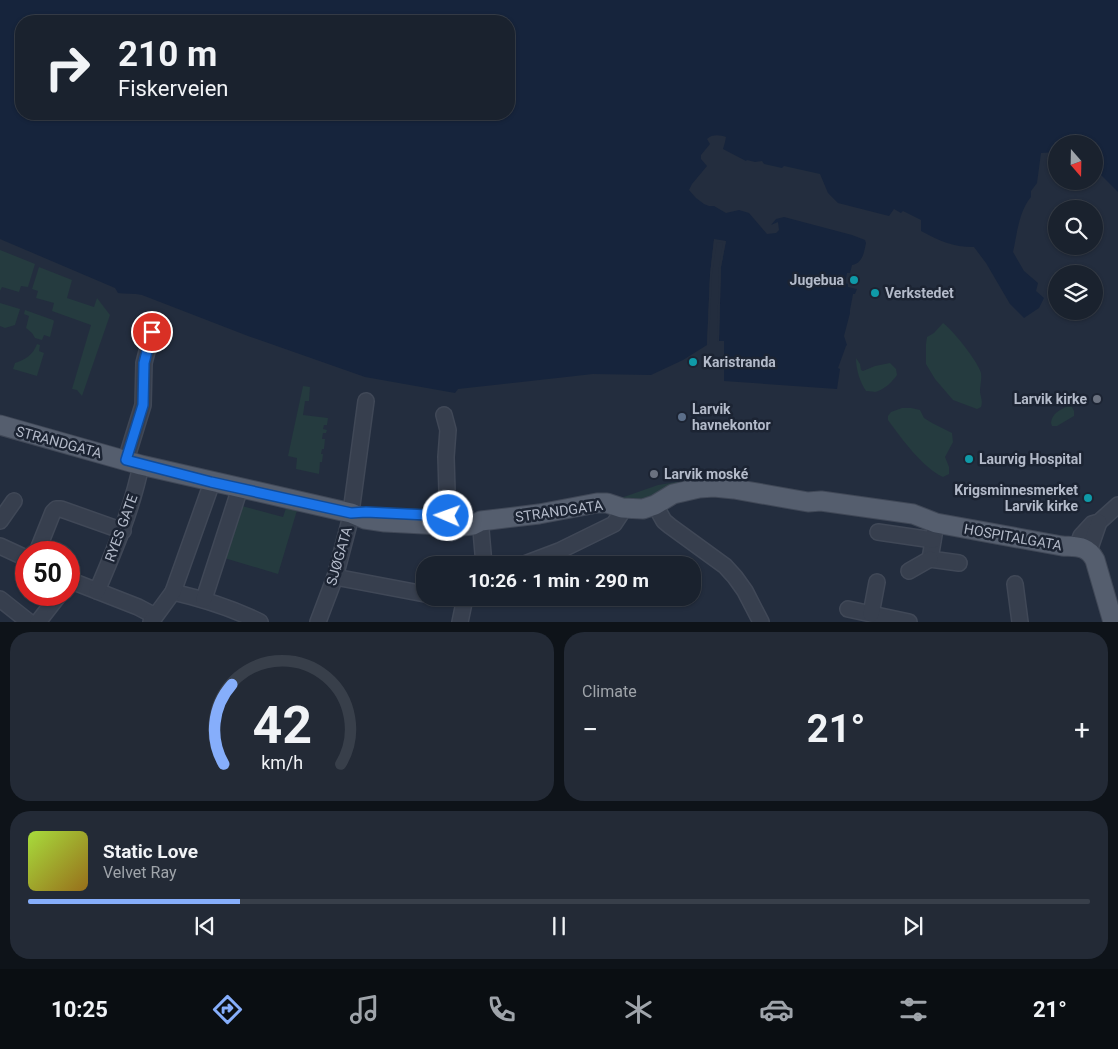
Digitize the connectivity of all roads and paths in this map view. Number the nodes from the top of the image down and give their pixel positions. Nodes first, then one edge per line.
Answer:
1 (152, 332) dead end
2 (366, 400) dead end
3 (444, 415) dead end
4 (0, 426) edge
5 (134, 462) junction
6 (211, 482) junction
7 (240, 488) junction
8 (14, 501) dead end
9 (654, 505) junction
10 (1118, 505) edge
11 (351, 513) junction
12 (618, 516) junction
13 (448, 521) junction
14 (481, 521) junction
15 (0, 522) edge
16 (123, 531) junction
17 (934, 531) junction
18 (878, 532) dead end
19 (41, 541) edge
20 (0, 546) edge
21 (1083, 549) junction
22 (15, 553) edge
23 (483, 556) edge
24 (546, 556) edge
25 (930, 559) junction
26 (959, 563) dead end
27 (909, 571) dead end
28 (335, 577) junction
29 (877, 582) dead end
30 (1015, 584) dead end
31 (80, 585) edge
32 (97, 590) junction
33 (173, 592) junction
34 (416, 592) edge
35 (0, 599) edge
36 (204, 599) junction
37 (50, 606) edge
38 (463, 606) edge
39 (848, 609) dead end
40 (871, 614) junction
41 (153, 619) edge
42 (29, 622) edge
43 (38, 622) edge
44 (260, 622) edge
45 (318, 622) edge
46 (460, 622) edge
47 (761, 622) edge
48 (909, 622) edge
49 (1020, 622) edge
50 (1113, 622) edge

1 - 5 street, RYES GATE
2 - 11 street, SJØGATA
3 - 13 street
4 - 5 main road, STRANDGATA
5 - 6 main road, STRANDGATA
5 - 16 street, RYES GATE
6 - 7 main road, STRANDGATA
6 - 33 street
7 - 11 main road, STRANDGATA
7 - 36 street
8 - 15 street
9 - 12 main road, STRANDGATA
9 - 17 main road, HOSPITALGATA
9 - 47 street
10 - 21 street
11 - 13 main road, STRANDGATA
11 - 28 street, SJØGATA
12 - 14 main road, STRANDGATA
12 - 24 street
13 - 14 main road, STRANDGATA
14 - 23 street
16 - 19 street
16 - 32 street, RYES GATE
17 - 18 street, HOSPITALGATA
17 - 21 main road, HOSPITALGATA
17 - 25 street
20 - 22 street
21 - 50 main road
25 - 26 street
25 - 27 street
28 - 34 street
28 - 45 street, SJØGATA
29 - 40 street
30 - 49 street
31 - 32 street
32 - 41 street
33 - 36 street
33 - 41 street
35 - 42 street
36 - 44 street
37 - 43 street
38 - 46 street
39 - 40 street
40 - 48 street

